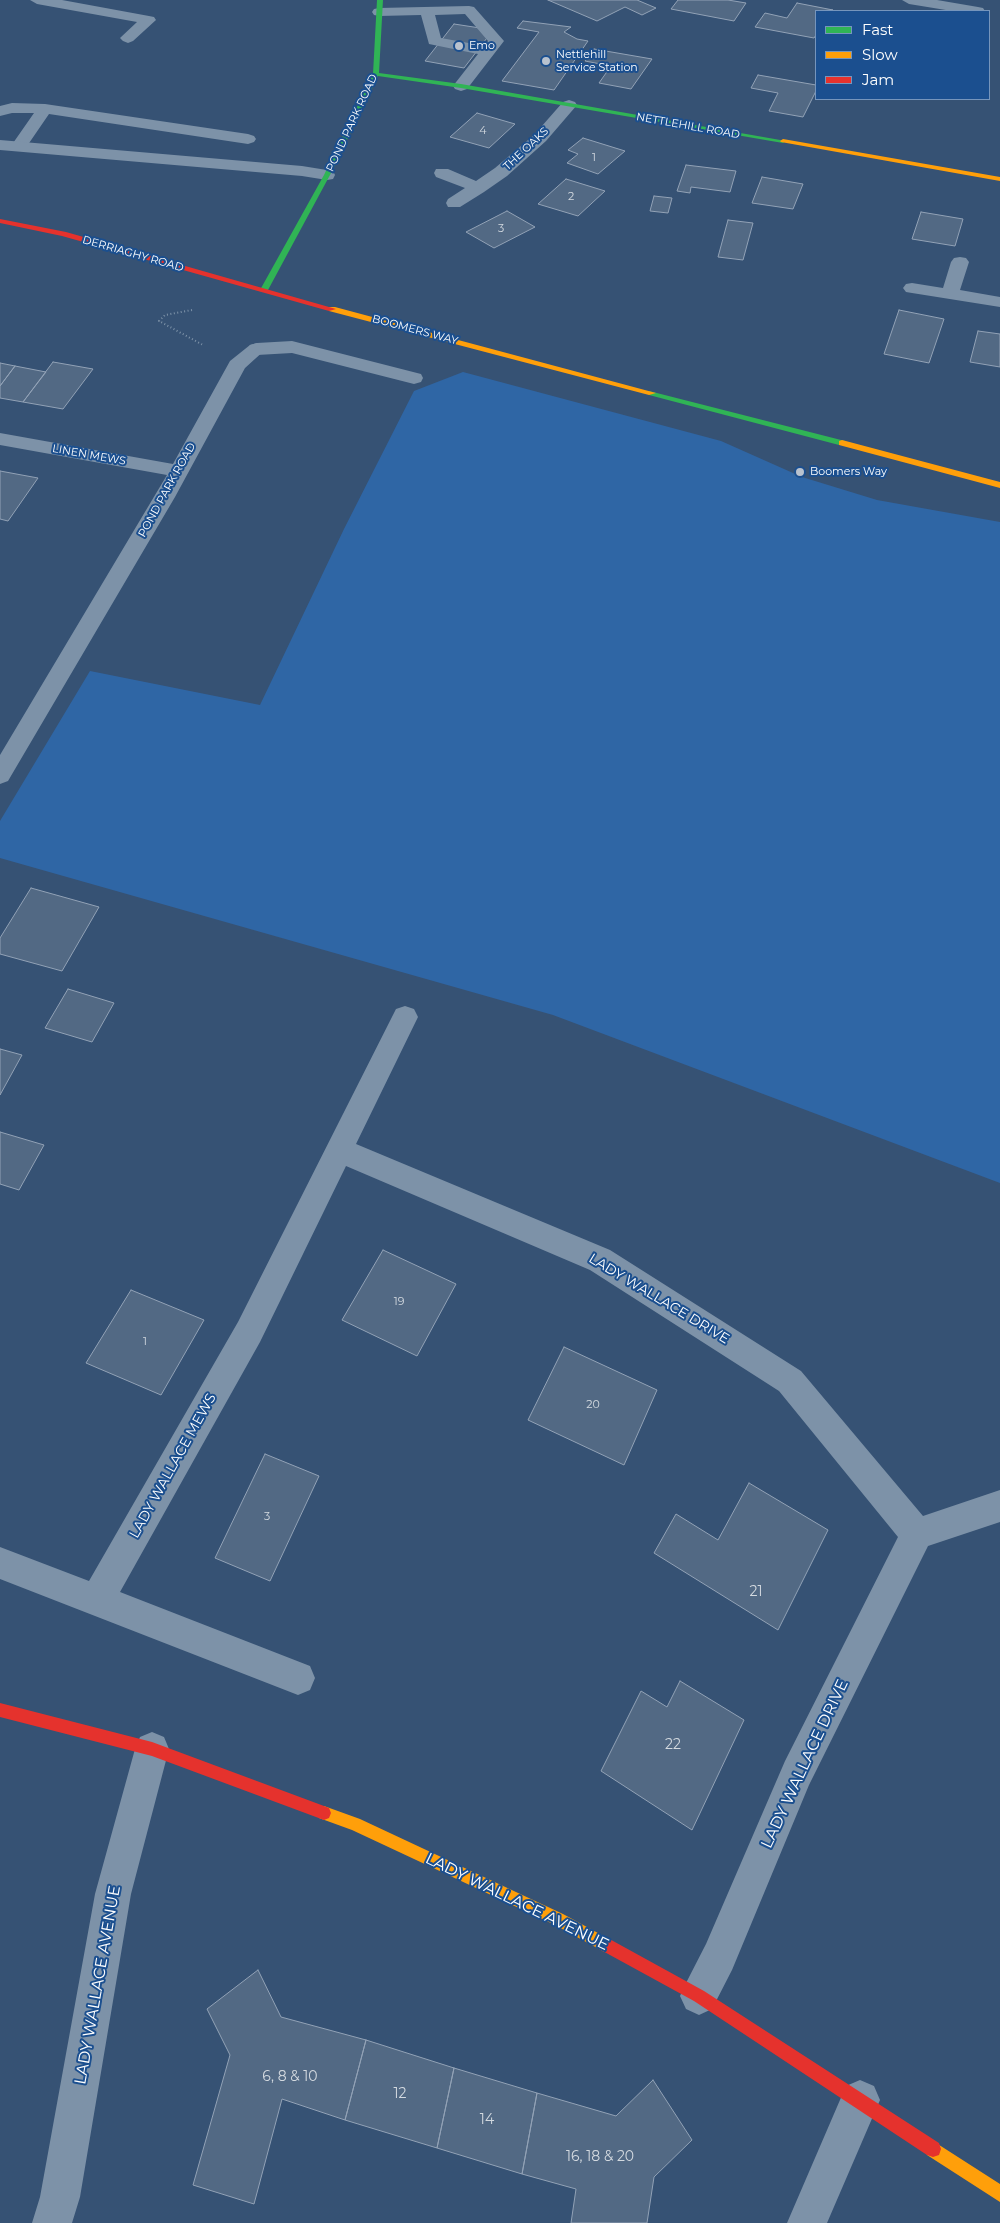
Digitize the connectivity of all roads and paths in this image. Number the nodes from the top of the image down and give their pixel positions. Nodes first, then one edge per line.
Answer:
1 (37, 0) edge
2 (909, 0) edge
3 (379, 6) edge
4 (972, 10) edge
5 (427, 11) junction
6 (128, 38) dead end
7 (489, 51) junction
8 (376, 74) junction
9 (461, 86) junction
10 (570, 105) junction
11 (45, 109) junction
12 (0, 111) edge
13 (248, 139) dead end
14 (0, 145) edge
15 (19, 146) junction
16 (442, 173) dead end
17 (327, 175) junction
18 (1000, 179) edge
19 (478, 188) junction
20 (454, 204) dead end
21 (0, 221) edge
22 (960, 262) dead end
23 (244, 285) junction
24 (912, 288) dead end
25 (264, 290) junction
26 (950, 293) junction
27 (1000, 302) edge
28 (237, 365) junction
29 (414, 378) dead end
30 (0, 439) edge
31 (179, 471) junction
32 (1000, 485) edge
33 (0, 775) edge
34 (405, 1017) dead end
35 (339, 1150) junction
36 (1000, 1506) edge
37 (917, 1534) junction
38 (0, 1563) edge
39 (97, 1600) junction
40 (298, 1678) dead end
41 (0, 1710) edge
42 (152, 1749) junction
43 (700, 1996) junction
44 (860, 2100) junction
45 (1000, 2194) edge
46 (52, 2223) edge
47 (807, 2223) edge

1 - 6 street
2 - 4 street
3 - 5 street
3 - 8 main road, POND PARK ROAD
5 - 7 street
5 - 7 street
7 - 9 street
8 - 9 main road, NETTLEHILL ROAD
8 - 17 main road, POND PARK ROAD
9 - 10 main road, NETTLEHILL ROAD
10 - 18 main road, NETTLEHILL ROAD
10 - 19 street, THE OAKS
11 - 12 street
11 - 13 street
11 - 15 street
14 - 15 street
15 - 17 street
16 - 19 street
17 - 25 main road, POND PARK ROAD
19 - 20 street, THE OAKS
21 - 23 main road, DERRIAGHY ROAD
22 - 26 street
23 - 25 main road, DERRIAGHY ROAD
23 - 28 path
24 - 26 street
25 - 32 main road, BOOMERS WAY
26 - 27 street
28 - 29 street, POND PARK ROAD
28 - 31 street, POND PARK ROAD
30 - 31 street, LINEN MEWS
31 - 33 street, POND PARK ROAD
34 - 35 street
35 - 37 street, LADY WALLACE DRIVE
35 - 39 street, LADY WALLACE MEWS
36 - 37 street
37 - 43 street, LADY WALLACE DRIVE
38 - 39 street
39 - 40 street
41 - 42 main road, LADY WALLACE AVENUE
42 - 43 main road, LADY WALLACE AVENUE
42 - 46 street, LADY WALLACE AVENUE
43 - 44 main road, LADY WALLACE AVENUE
44 - 45 main road, LADY WALLACE AVENUE
44 - 47 street

